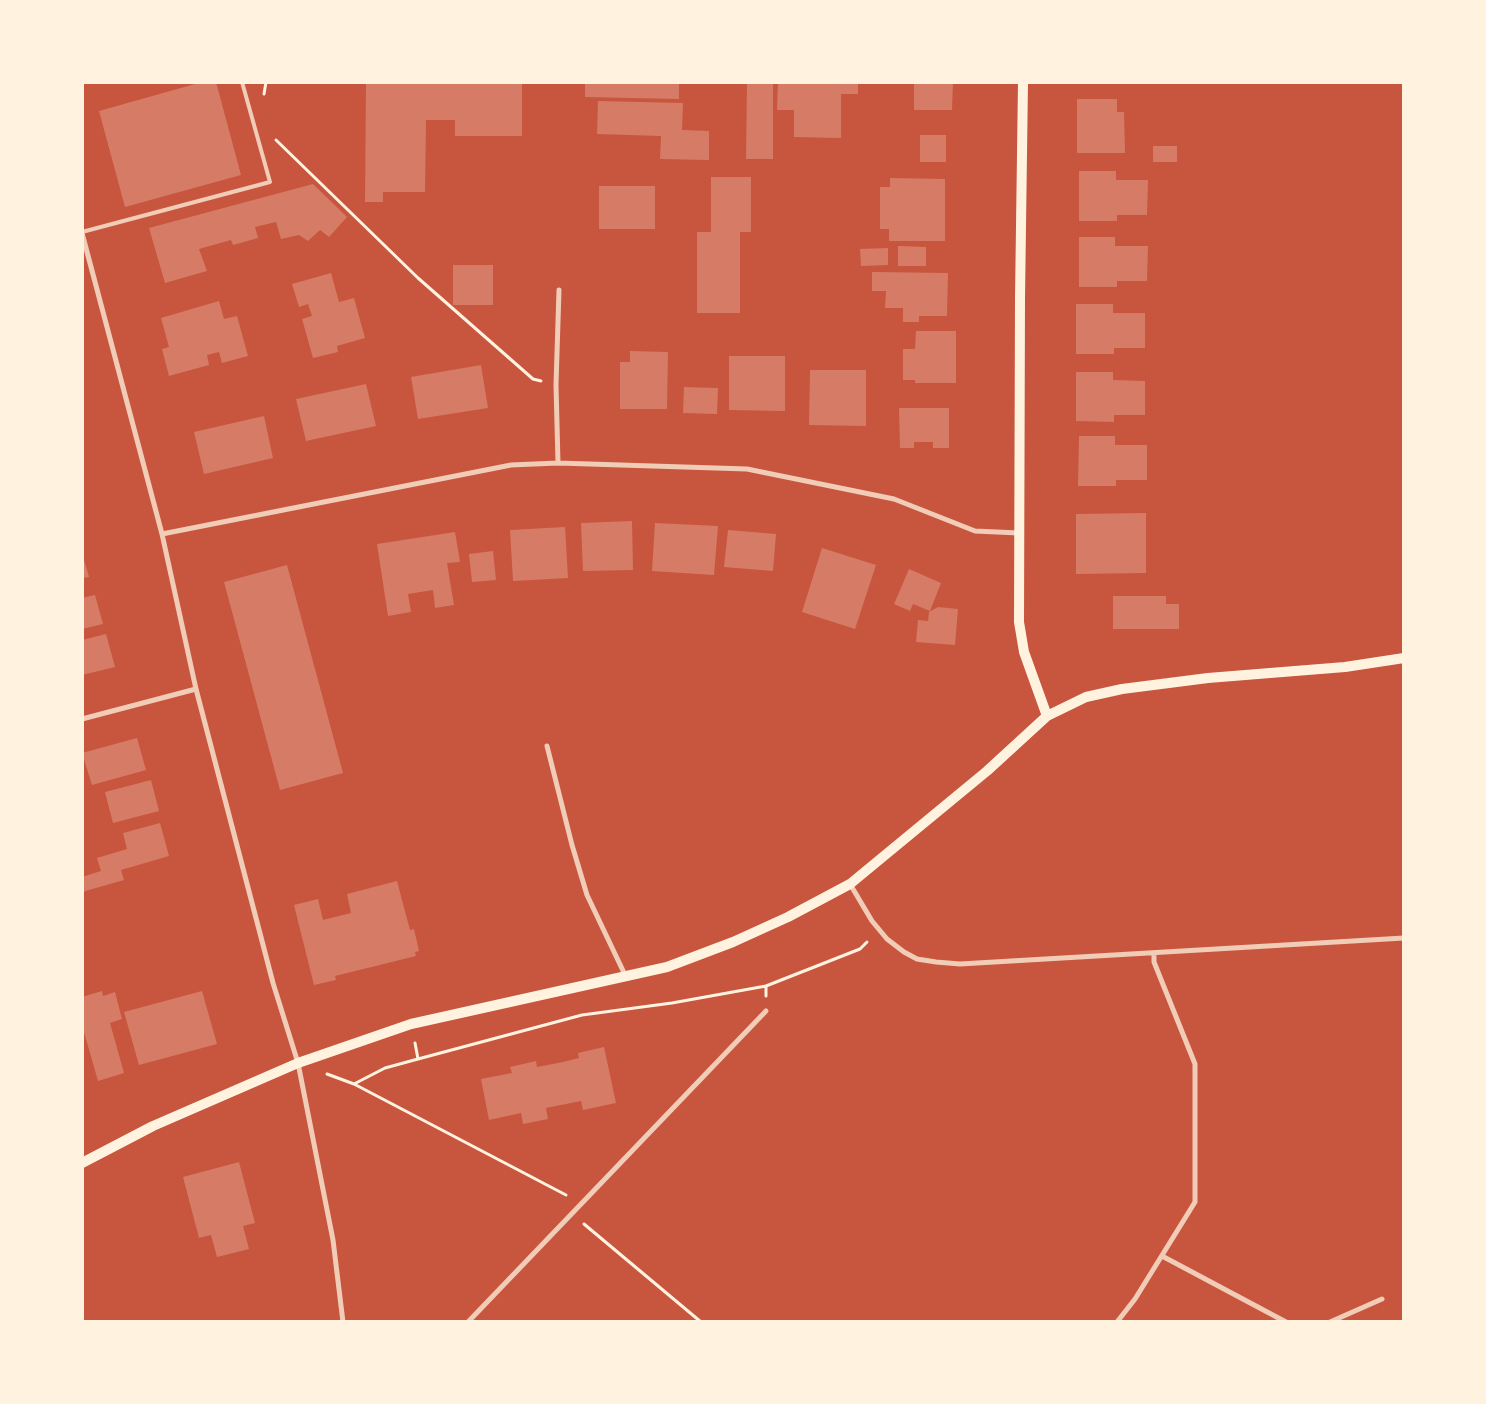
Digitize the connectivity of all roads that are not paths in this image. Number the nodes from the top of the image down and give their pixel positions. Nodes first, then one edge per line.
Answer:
1 (242, 82) edge
2 (1023, 82) edge
3 (82, 233) edge
4 (85, 254) edge
5 (559, 290) dead end
6 (558, 463) junction
7 (1019, 533) junction
8 (162, 534) junction
9 (1404, 658) edge
10 (196, 689) junction
11 (1047, 716) junction
12 (82, 719) edge
13 (547, 746) dead end
14 (850, 884) junction
15 (1404, 938) edge
16 (1154, 953) junction
17 (626, 978) junction
18 (766, 1011) road end
19 (298, 1064) junction
20 (82, 1163) edge
21 (1162, 1256) junction
22 (1382, 1299) dead end
23 (343, 1322) edge
24 (468, 1322) edge
25 (1117, 1322) edge
26 (1286, 1322) edge
27 (1330, 1322) edge

1 - 3 lane
2 - 7 main road
3 - 4 street
4 - 8 street
5 - 6 street
6 - 7 street
6 - 8 street
7 - 11 main road
8 - 10 street
9 - 11 main road
10 - 12 street
10 - 19 street
11 - 14 main road
13 - 17 street
14 - 16 street
14 - 17 main road
15 - 16 street
16 - 21 street
17 - 19 main road
18 - 24 street
19 - 20 main road
19 - 23 street
21 - 25 street
21 - 26 street
22 - 27 street

